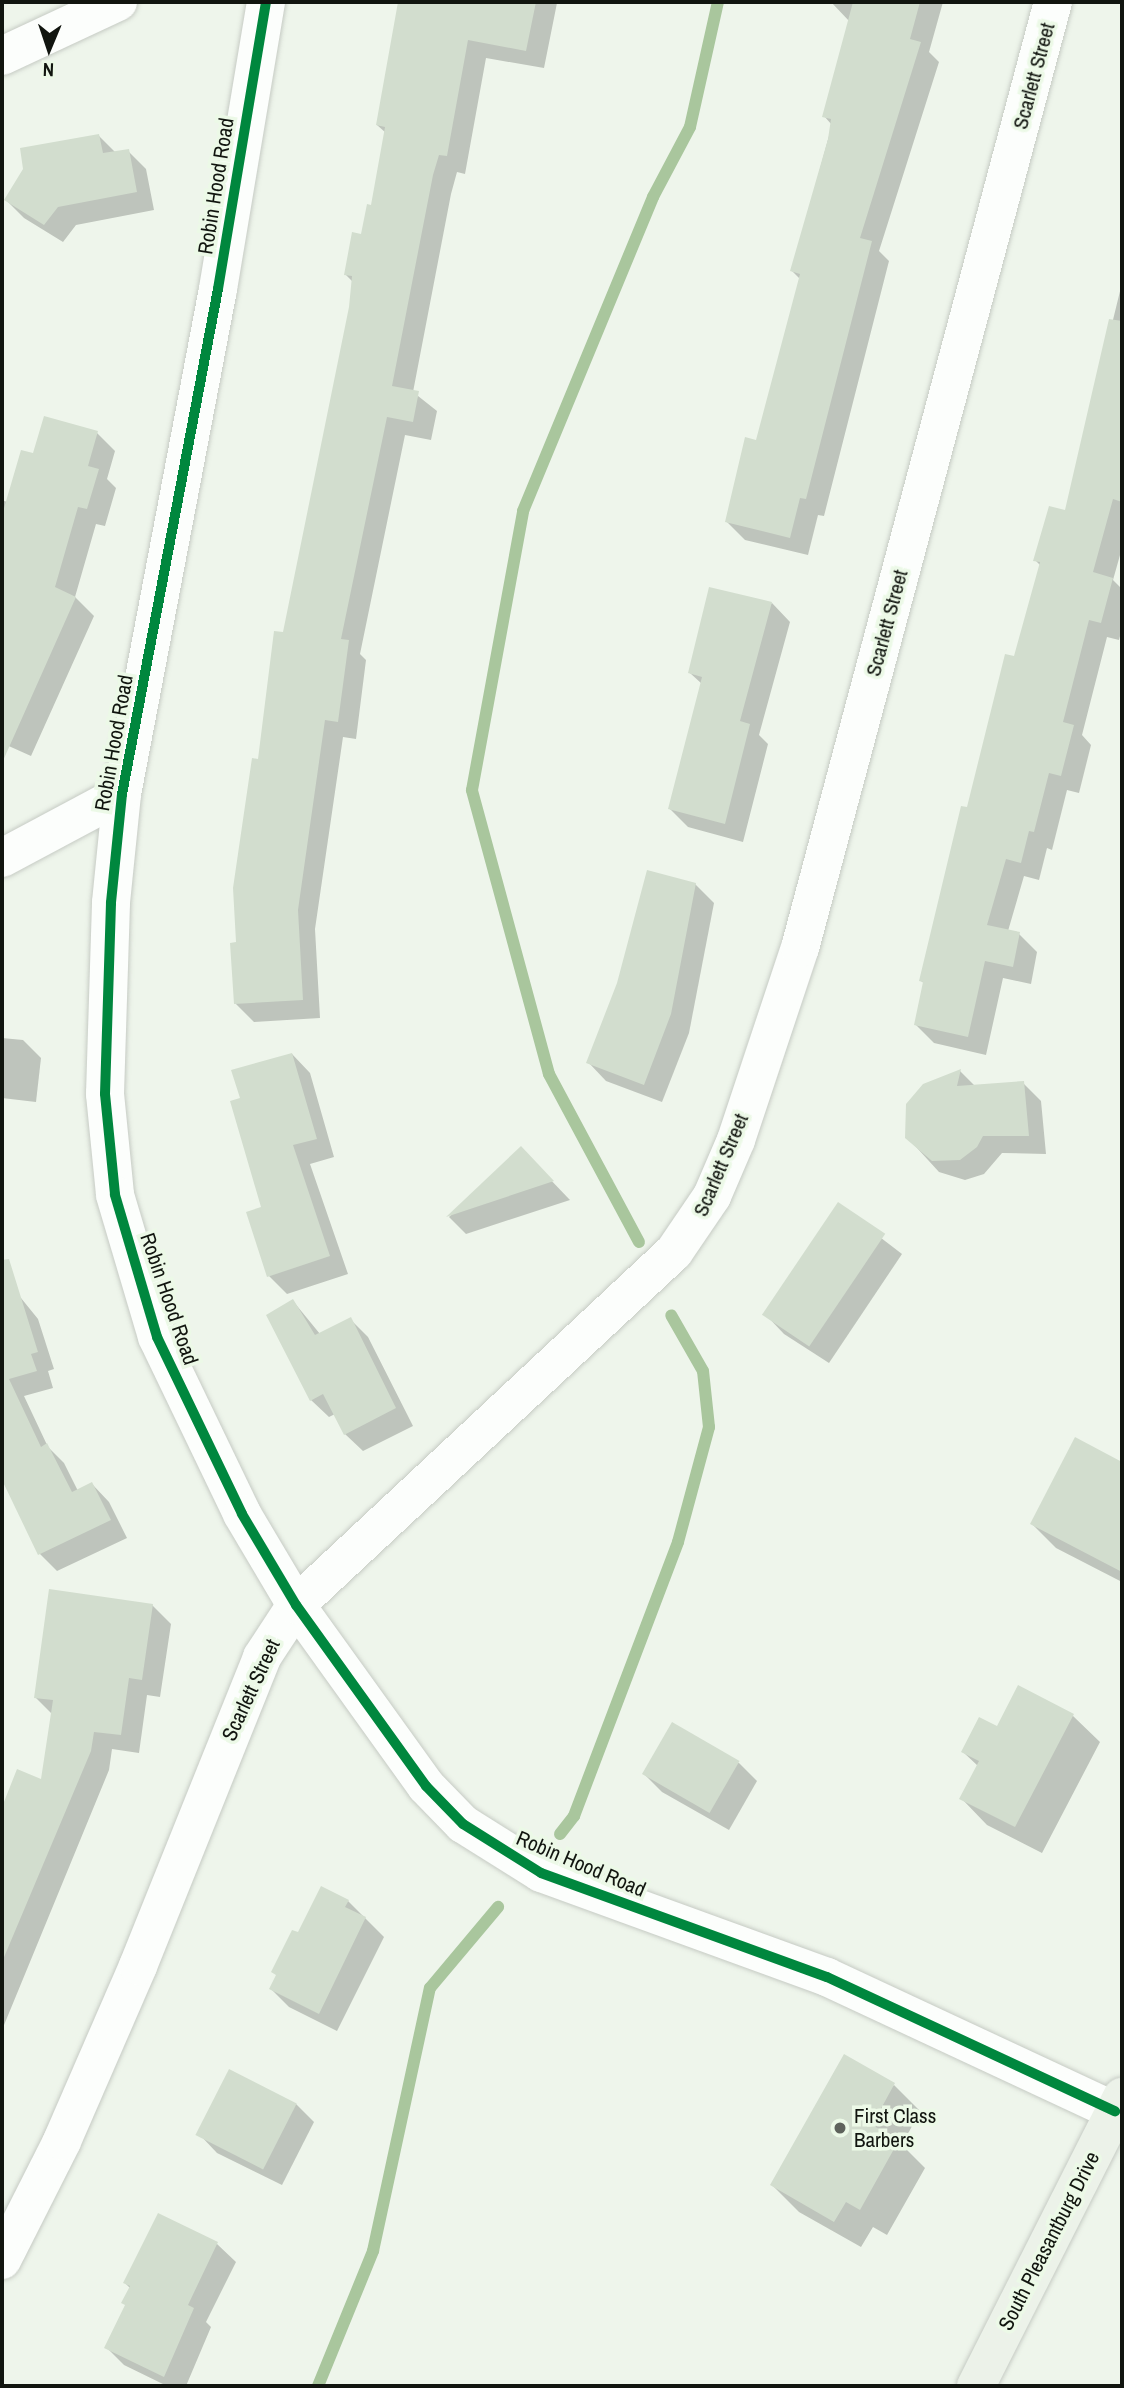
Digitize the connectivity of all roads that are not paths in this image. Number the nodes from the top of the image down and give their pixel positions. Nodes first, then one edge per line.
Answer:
1 (118, 2) edge
2 (266, 2) edge
3 (1053, 2) edge
4 (2, 56) edge
5 (122, 794) junction
6 (2, 858) edge
7 (296, 1605) junction
8 (1119, 2104) edge
9 (2, 2260) edge
10 (976, 2386) edge

1 - 4 street
2 - 5 street, Robin Hood Road
3 - 7 street, Scarlett Street
5 - 6 street
5 - 7 street, Robin Hood Road
7 - 8 street, Robin Hood Road
7 - 9 street, Scarlett Street
8 - 10 main road, South Pleasantburg Drive

